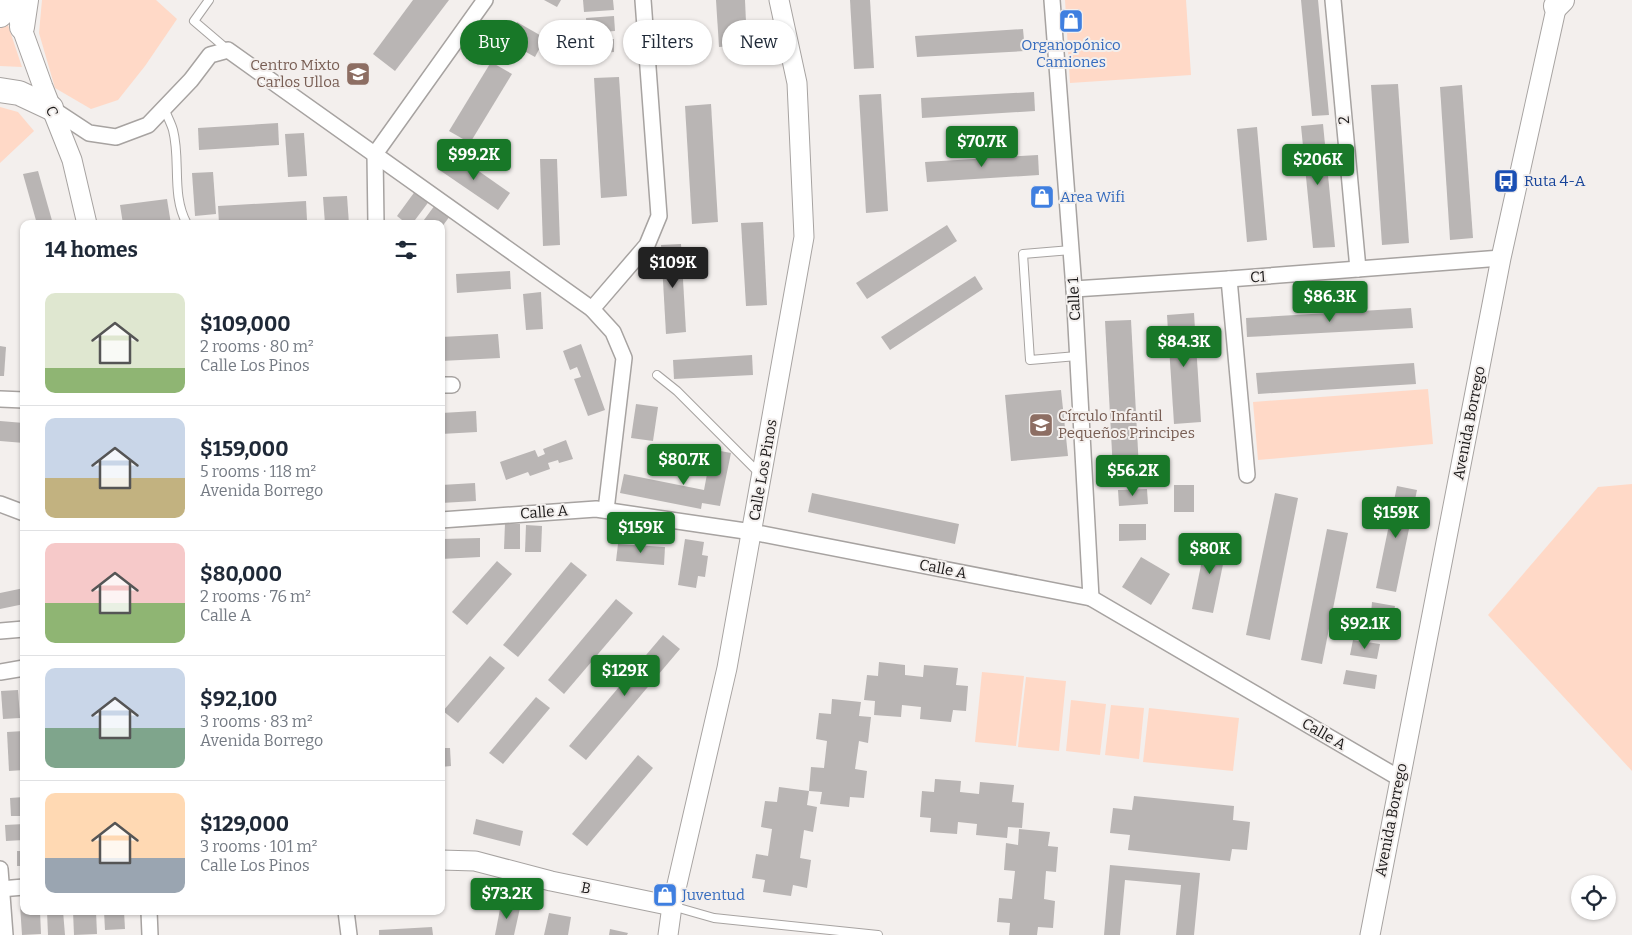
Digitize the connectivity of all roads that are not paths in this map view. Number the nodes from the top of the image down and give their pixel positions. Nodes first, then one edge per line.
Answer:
1 (11, 0) edge
2 (26, 0) edge
3 (209, 0) edge
4 (485, 0) edge
5 (643, 0) edge
6 (779, 0) edge
7 (1052, 0) edge
8 (1332, 0) edge
9 (1558, 2) edge
10 (0, 15) edge
11 (22, 27) junction
12 (228, 50) junction
13 (0, 74) edge
14 (0, 90) edge
15 (47, 97) junction
16 (164, 108) junction
17 (375, 154) junction
18 (86, 220) edge
19 (185, 220) edge
20 (376, 220) edge
21 (1071, 250) junction
22 (1501, 258) junction
23 (1358, 269) junction
24 (1229, 279) junction
25 (1074, 289) junction
26 (592, 309) junction
27 (1077, 356) junction
28 (657, 375) dead end
29 (0, 398) edge
30 (20, 400) edge
31 (1247, 475) dead end
32 (761, 476) junction
33 (0, 504) edge
34 (606, 510) junction
35 (20, 512) edge
36 (445, 520) edge
37 (752, 532) junction
38 (1091, 598) junction
39 (20, 629) edge
40 (0, 631) edge
41 (20, 669) edge
42 (0, 672) edge
43 (1399, 778) junction
44 (445, 860) edge
45 (0, 869) edge
46 (20, 887) edge
47 (1, 889) edge
48 (672, 906) junction
49 (149, 915) edge
50 (346, 915) edge
51 (5, 935) edge
52 (150, 935) edge
53 (349, 935) edge
54 (668, 935) edge
55 (878, 935) edge
56 (1370, 935) edge

1 - 10 main road
1 - 11 street, C
2 - 11 main road
3 - 12 lane
4 - 17 street
5 - 26 street
6 - 32 street, Calle Los Pinos
7 - 21 street, Calle 1
8 - 23 street, 2
9 - 22 street, Avenida Borrego
11 - 15 street, C
12 - 16 street
12 - 17 street
13 - 15 main road
14 - 15 main road
15 - 16 street
15 - 18 street, C
16 - 19 lane
17 - 20 street
17 - 26 street
21 - 25 street, Calle 1
21 - 27 lane
22 - 23 street, C1
22 - 43 street, Avenida Borrego
23 - 24 street, C1
24 - 25 street, C1
24 - 31 street
25 - 27 street, Calle 1
26 - 34 street
27 - 38 street, Calle 1
28 - 32 lane
29 - 30 street
32 - 37 street, Calle Los Pinos
33 - 35 street
34 - 36 street, Calle A
34 - 37 street, Calle A
37 - 38 street, Calle A
37 - 48 street, Calle Los Pinos
38 - 43 street, Calle A
39 - 40 street
41 - 42 street
43 - 56 street, Avenida Borrego
44 - 48 street, B
45 - 47 street
46 - 47 street
47 - 51 street
48 - 54 street, Calle Los Pinos
48 - 55 lane
49 - 52 street
50 - 53 street

